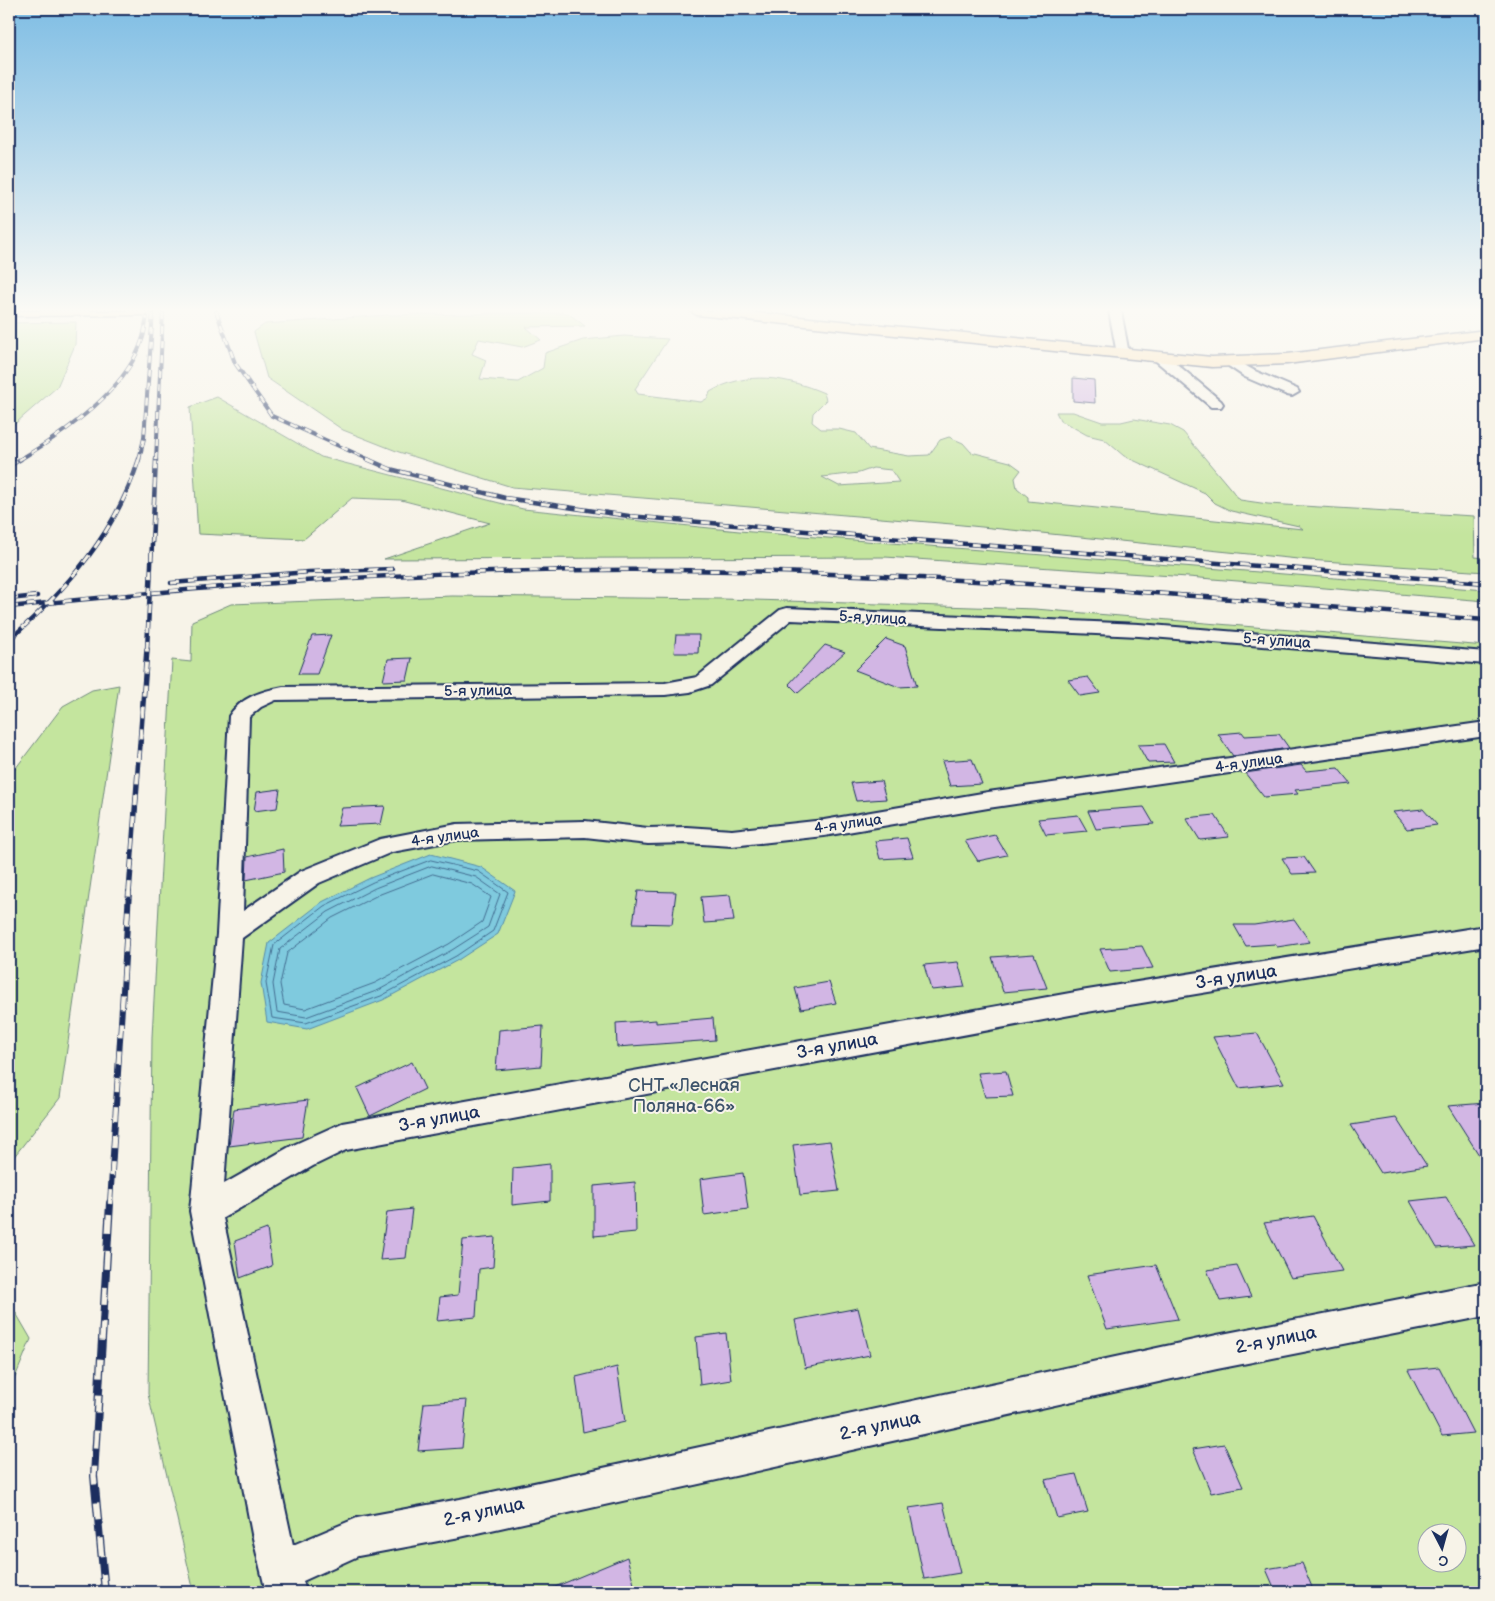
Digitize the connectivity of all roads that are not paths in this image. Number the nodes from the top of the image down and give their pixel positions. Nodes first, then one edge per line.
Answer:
1 (1194, 386) edge
2 (1277, 386) edge
3 (1292, 392) dead end
4 (1216, 404) dead end
5 (1486, 658) edge
6 (1486, 728) edge
7 (230, 934) junction
8 (1486, 936) edge
9 (206, 1211) junction
10 (1486, 1299) edge
11 (282, 1582) edge

1 - 4 street
2 - 3 street
5 - 7 street, 5-я улица
6 - 7 street, 4-я улица
7 - 9 street, 5-я улица
8 - 9 street, 3-я улица
9 - 11 street, 5-я улица
10 - 11 street, 2-я улица

